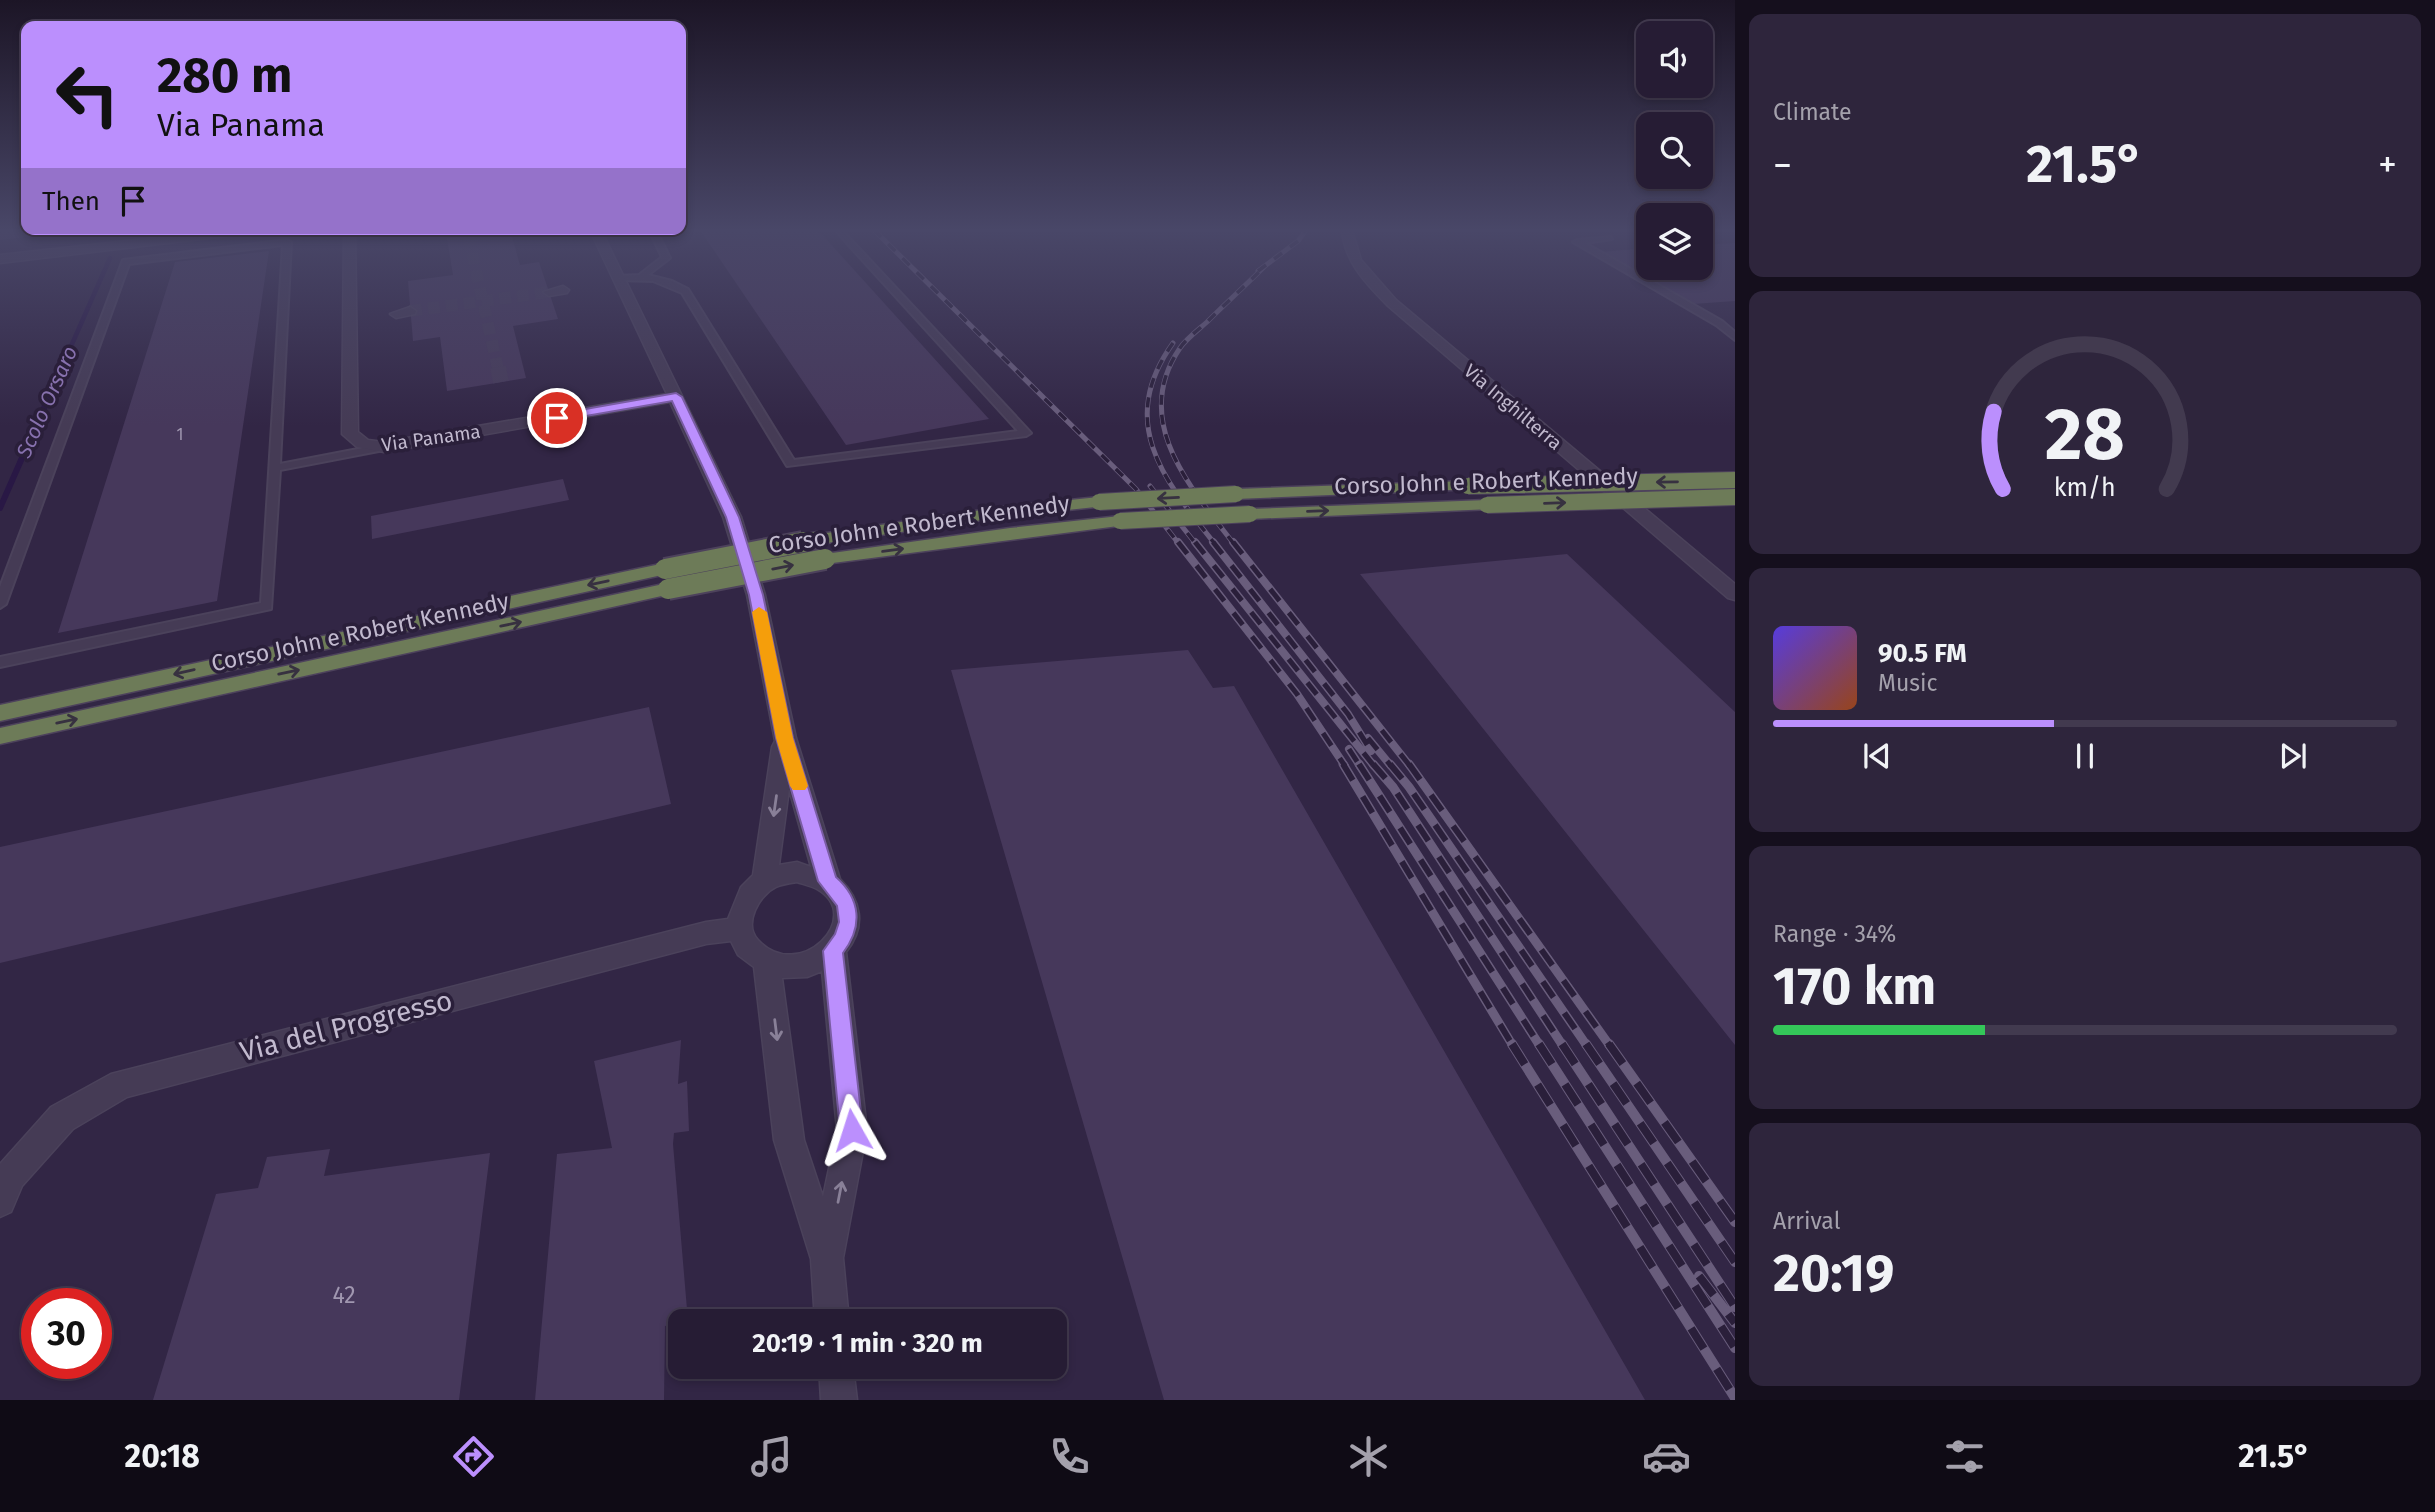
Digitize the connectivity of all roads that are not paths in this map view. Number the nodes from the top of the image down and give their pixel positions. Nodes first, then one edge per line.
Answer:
1 (114, 295) edge
2 (284, 295) edge
3 (349, 295) edge
4 (626, 295) edge
5 (688, 295) edge
6 (899, 295) edge
7 (1386, 295) edge
8 (1670, 295) edge
9 (410, 311) tunnel mouth
10 (396, 314) dead end
11 (1735, 337) edge
12 (676, 397) junction
13 (384, 447) junction
14 (275, 468) junction
15 (1735, 480) edge
16 (1735, 497) edge
17 (666, 579) junction
18 (1735, 594) edge
19 (0, 604) edge
20 (0, 662) edge
21 (0, 713) edge
22 (0, 736) edge
23 (785, 738) junction
24 (765, 881) junction
25 (828, 881) junction
26 (740, 928) junction
27 (833, 951) junction
28 (767, 963) junction
29 (0, 1201) edge
30 (827, 1259) junction
31 (831, 1309) edge
32 (837, 1379) edge
33 (839, 1400) edge

1 - 19 lane
2 - 14 lane
3 - 13 street, Via Panama
4 - 12 street
5 - 6 lane
7 - 18 street, Via Inghilterra
8 - 11 lane
9 - 10 street
12 - 13 street, Via Panama
12 - 23 street
13 - 14 lane
14 - 20 lane
15 -> 17 highway, Corso John e Robert Kennedy, bridge
17 -> 16 highway, Corso John e Robert Kennedy, bridge
17 -> 21 highway, Corso John e Robert Kennedy
22 -> 17 highway, Corso John e Robert Kennedy
23 -> 24 street
23 - 25 street
24 - 25 street
24 - 26 street
25 - 27 street
26 - 28 street
26 - 29 street, Via del Progresso
27 - 28 street
30 -> 27 street
28 -> 30 street
30 - 31 street
32 - 33 street

